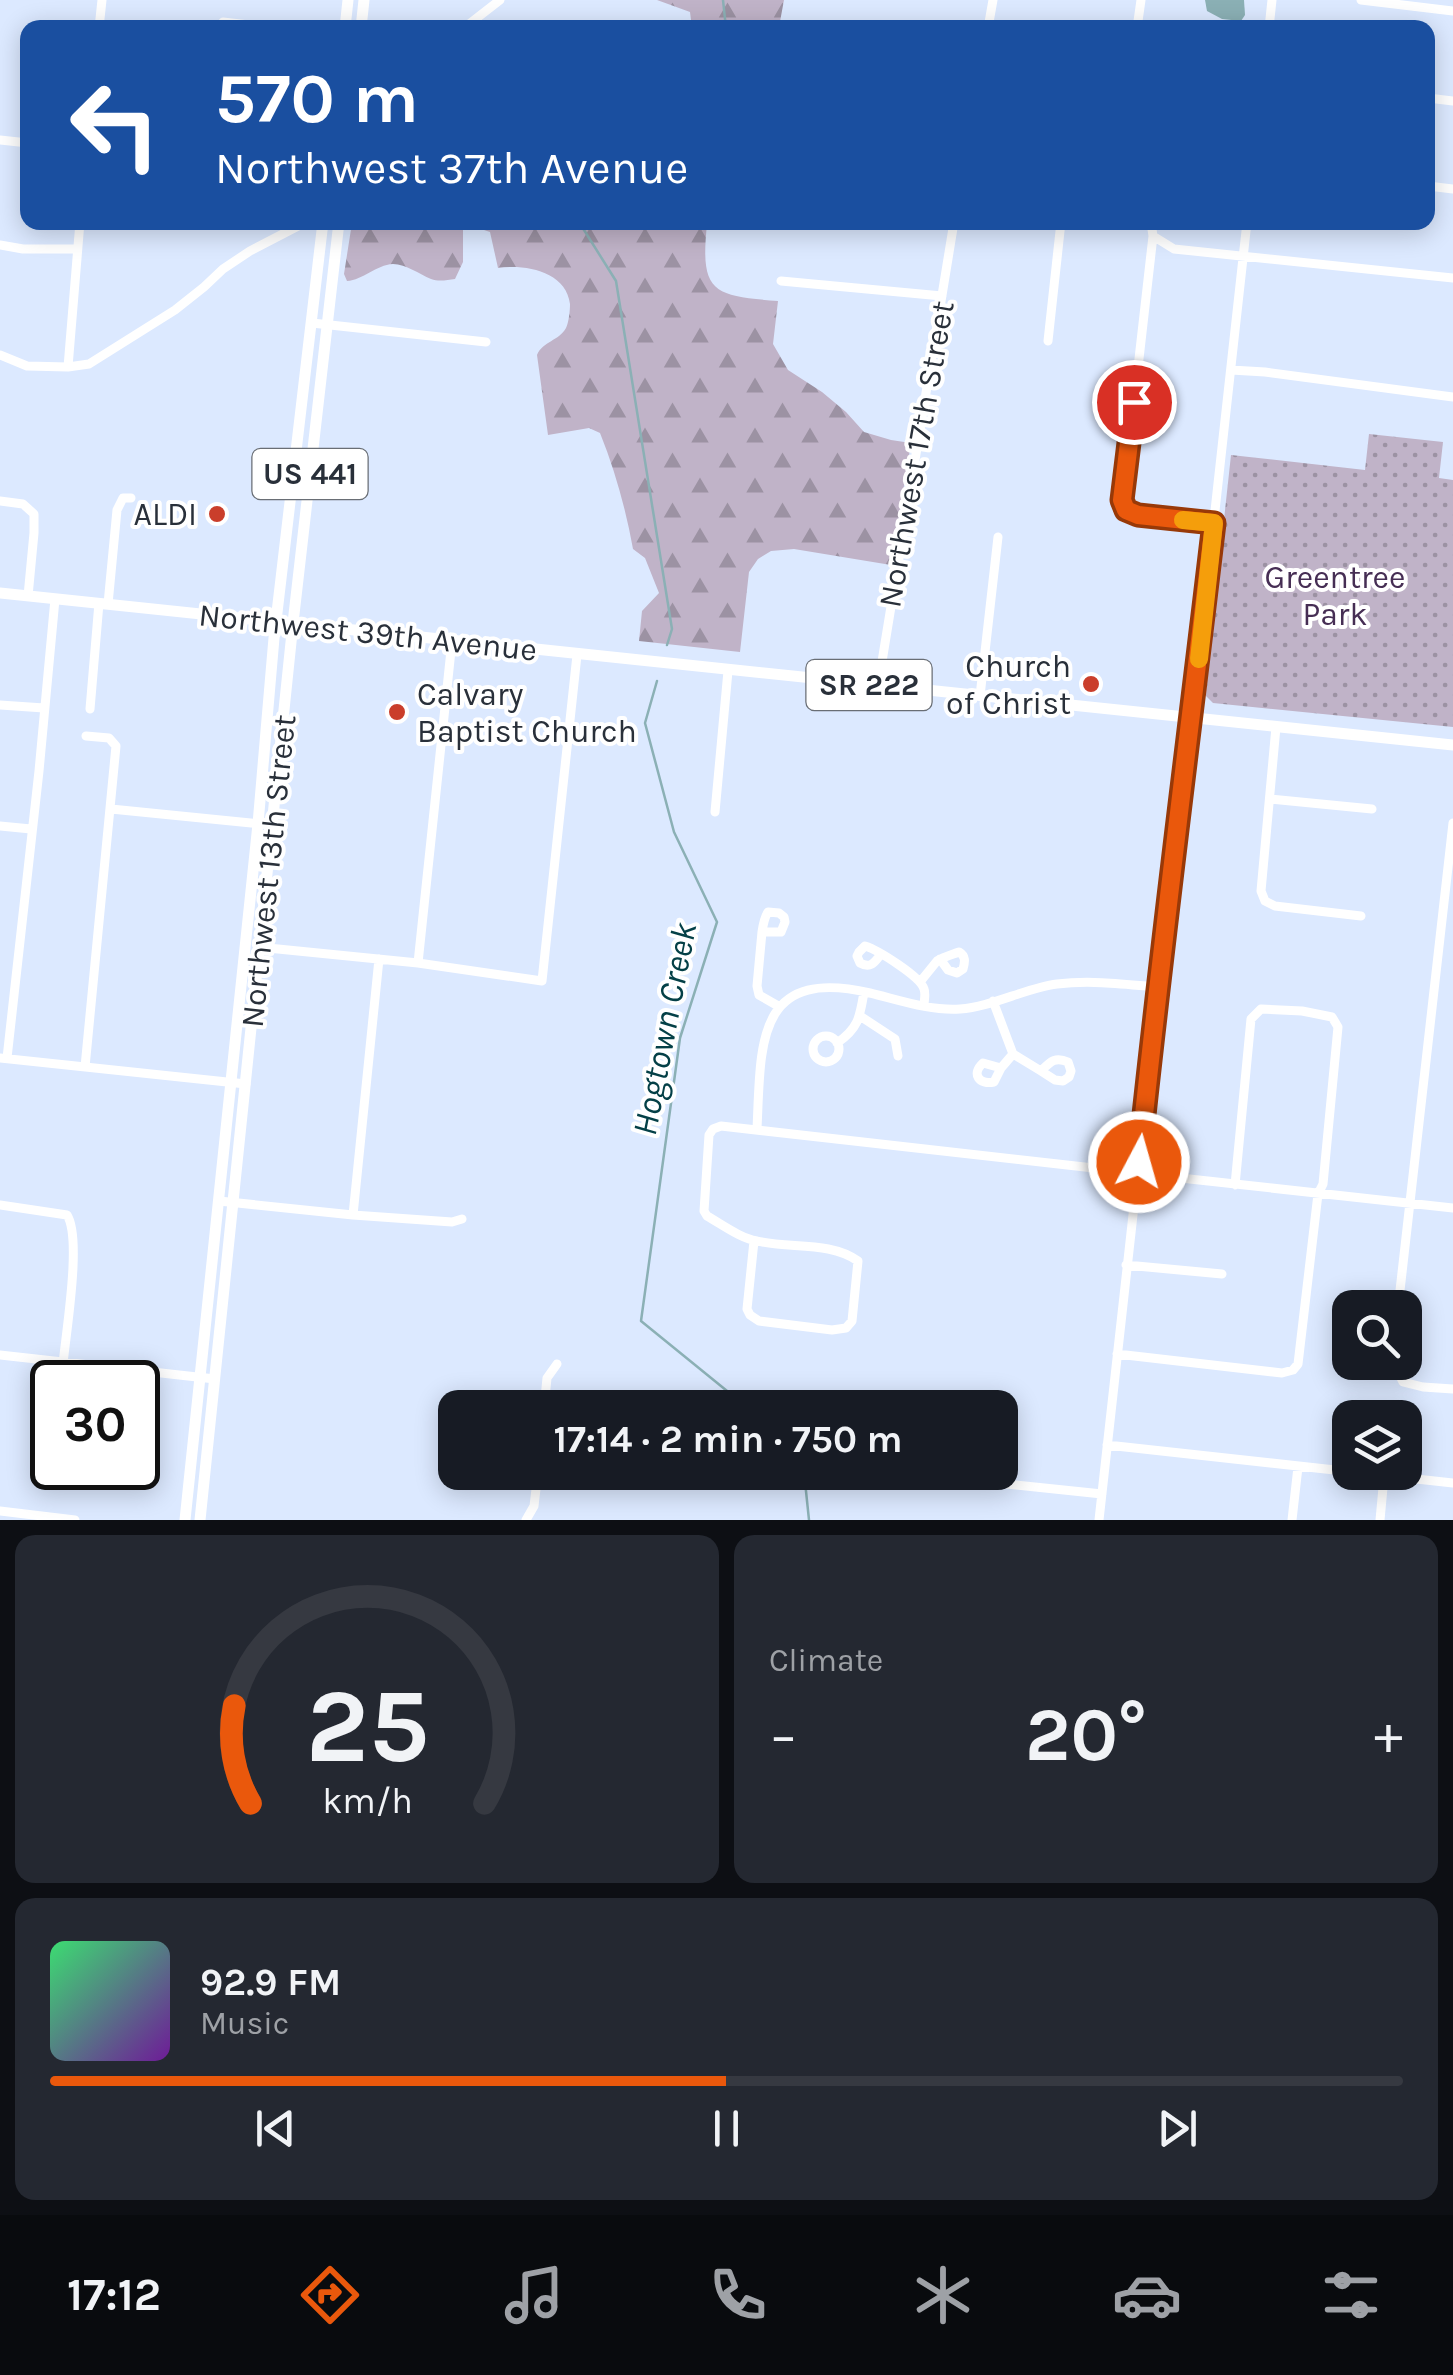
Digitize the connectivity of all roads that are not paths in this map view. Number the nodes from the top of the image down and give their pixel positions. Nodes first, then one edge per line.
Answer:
1 (500, 0) edge
2 (1360, 0) edge
3 (1453, 11) edge
4 (474, 20) edge
5 (79, 230) edge
6 (292, 230) edge
7 (322, 230) edge
8 (338, 230) edge
9 (953, 230) edge
10 (1060, 230) edge
11 (1152, 230) edge
12 (1246, 230) edge
13 (1153, 236) junction
14 (0, 245) edge
15 (77, 250) junction
16 (1244, 256) junction
17 (1453, 278) edge
18 (780, 282) dead end
19 (942, 296) junction
20 (312, 323) junction
21 (327, 325) junction
22 (1048, 341) dead end
23 (486, 342) dead end
24 (0, 355) edge
25 (68, 367) junction
26 (1231, 370) junction
27 (1453, 396) edge
28 (131, 498) dead end
29 (0, 501) edge
30 (1214, 523) junction
31 (998, 537) dead end
32 (0, 593) edge
33 (28, 596) junction
34 (55, 598) junction
35 (103, 603) junction
36 (276, 621) junction
37 (293, 623) junction
38 (452, 641) junction
39 (578, 654) junction
40 (728, 670) junction
41 (878, 686) junction
42 (980, 696) junction
43 (0, 705) edge
44 (44, 708) junction
45 (90, 709) dead end
46 (1192, 718) junction
47 (1276, 727) junction
48 (86, 736) dead end
49 (1453, 745) edge
50 (1270, 798) junction
51 (111, 809) junction
52 (1372, 809) dead end
53 (715, 812) dead end
54 (1453, 823) edge
55 (258, 824) junction
56 (272, 825) junction
57 (0, 826) edge
58 (31, 829) junction
59 (1360, 916) dead end
60 (762, 932) dead end
61 (245, 945) junction
62 (260, 947) junction
63 (881, 954) dead end
64 (378, 959) junction
65 (940, 960) dead end
66 (418, 962) junction
67 (920, 982) junction
68 (1157, 987) junction
69 (864, 992) junction
70 (994, 1001) junction
71 (924, 1006) junction
72 (780, 1007) junction
73 (860, 1016) junction
74 (838, 1043) dead end
75 (1013, 1054) junction
76 (898, 1056) dead end
77 (3, 1058) edge
78 (85, 1067) junction
79 (1001, 1068) dead end
80 (1040, 1070) dead end
81 (231, 1082) junction
82 (246, 1084) junction
83 (757, 1130) junction
84 (1138, 1173) junction
85 (1234, 1185) junction
86 (1318, 1194) junction
87 (220, 1201) junction
88 (234, 1202) junction
89 (1410, 1203) junction
90 (0, 1205) edge
91 (1453, 1208) edge
92 (354, 1215) junction
93 (462, 1220) dead end
94 (754, 1241) junction
95 (1126, 1265) junction
96 (1222, 1274) dead end
97 (1400, 1290) edge
98 (1117, 1354) junction
99 (0, 1355) edge
100 (35, 1360) edge
101 (63, 1360) edge
102 (557, 1364) dead end
103 (160, 1374) edge
104 (200, 1378) junction
105 (215, 1379) junction
106 (1402, 1380) edge
107 (1453, 1389) edge
108 (546, 1390) edge
109 (1107, 1446) junction
110 (1298, 1467) junction
111 (1332, 1471) edge
112 (1422, 1480) edge
113 (1018, 1482) edge
114 (1453, 1483) edge
115 (536, 1490) edge
116 (1383, 1490) edge
117 (1102, 1494) junction
118 (0, 1511) edge
119 (75, 1520) edge
120 (185, 1520) edge
121 (200, 1520) edge
122 (526, 1520) edge
123 (1099, 1520) edge
124 (1292, 1520) edge
125 (1380, 1520) edge

1 - 4 street
2 - 3 street
5 - 15 street
6 - 25 street
7 - 20 main road, Northwest 13th Street / US 441
8 - 21 main road, Northwest 13th Street / US 441
9 - 19 street, Northwest 17th Street
10 - 22 street
11 - 13 street
12 - 16 street
13 - 16 street
13 - 30 street
14 - 15 street
15 - 25 street
16 - 17 street
16 - 26 street
18 - 19 street
19 - 41 street, Northwest 17th Street
20 - 21 street
20 - 36 main road, Northwest 13th Street / US 441
21 - 23 street
21 - 37 main road, Northwest 13th Street / US 441
24 - 25 street
26 - 27 street
26 - 30 street
28 - 35 street
29 - 33 street
30 - 46 street
31 - 42 street
32 - 33 main road, Northwest 39th Avenue / SR 222
33 - 34 main road, Northwest 39th Avenue / SR 222
34 - 35 main road, Northwest 39th Avenue / SR 222
34 - 44 street
35 - 36 main road, Northwest 39th Avenue / SR 222
35 - 45 street
36 - 37 main road, Northwest 39th Avenue / SR 222
36 - 55 main road, Northwest 13th Street / US 441
37 - 38 main road, Northwest 39th Avenue / SR 222
37 - 56 main road, Northwest 13th Street / US 441
38 - 39 main road, Northwest 39th Avenue / SR 222
38 - 66 street
39 - 40 main road, Northwest 39th Avenue / SR 222
39 - 66 street
40 - 41 main road, Northwest 39th Avenue / SR 222
40 - 53 street
41 - 42 main road, Northwest 39th Avenue / SR 222
42 - 46 main road, Northwest 39th Avenue / SR 222
43 - 44 street
44 - 58 street
46 - 47 main road, Northwest 39th Avenue / SR 222
46 - 68 street
47 - 49 main road, Northwest 39th Avenue / SR 222
47 - 50 street
48 - 51 street
50 - 52 street
50 - 59 street
51 - 55 street
51 - 78 street
54 - 89 street
55 - 56 street
55 - 61 main road, Northwest 13th Street / US 441
56 - 62 main road, Northwest 13th Street / US 441
57 - 58 street
58 - 77 street
60 - 72 street
61 - 62 street
61 - 81 main road, Northwest 13th Street / US 441
62 - 64 street
62 - 82 main road, Northwest 13th Street / US 441
63 - 67 street
64 - 66 street
64 - 92 street
65 - 67 street
67 - 71 street
68 - 70 street
68 - 84 street
69 - 71 street
69 - 72 street
69 - 73 street
70 - 71 street
70 - 75 street
72 - 83 street
73 - 74 street
73 - 76 street
75 - 79 street
75 - 80 street
77 - 78 street
78 - 81 street
81 - 82 street
81 - 87 main road, Northwest 13th Street / US 441
82 - 88 main road, Northwest 13th Street / US 441
83 - 84 street
83 - 94 street
84 - 85 street
84 - 95 street
85 - 86 street
85 - 86 street
86 - 89 street
86 - 98 street
87 - 88 street
87 - 104 main road, Northwest 13th Street / US 441
88 - 92 street
88 - 105 main road, Northwest 13th Street / US 441
89 - 91 street
89 - 97 street
90 - 101 street
92 - 93 street
94 - 94 street
95 - 96 street
95 - 98 street
98 - 109 street
99 - 100 street
102 - 108 street
103 - 104 street
104 - 105 street
104 - 120 main road, Northwest 13th Street / US 441
105 - 121 main road, Northwest 13th Street / US 441
106 - 107 street
109 - 110 street
109 - 117 street
110 - 111 street
110 - 124 street
112 - 114 street
113 - 117 street
115 - 122 street
116 - 125 street
117 - 123 street
118 - 119 street

